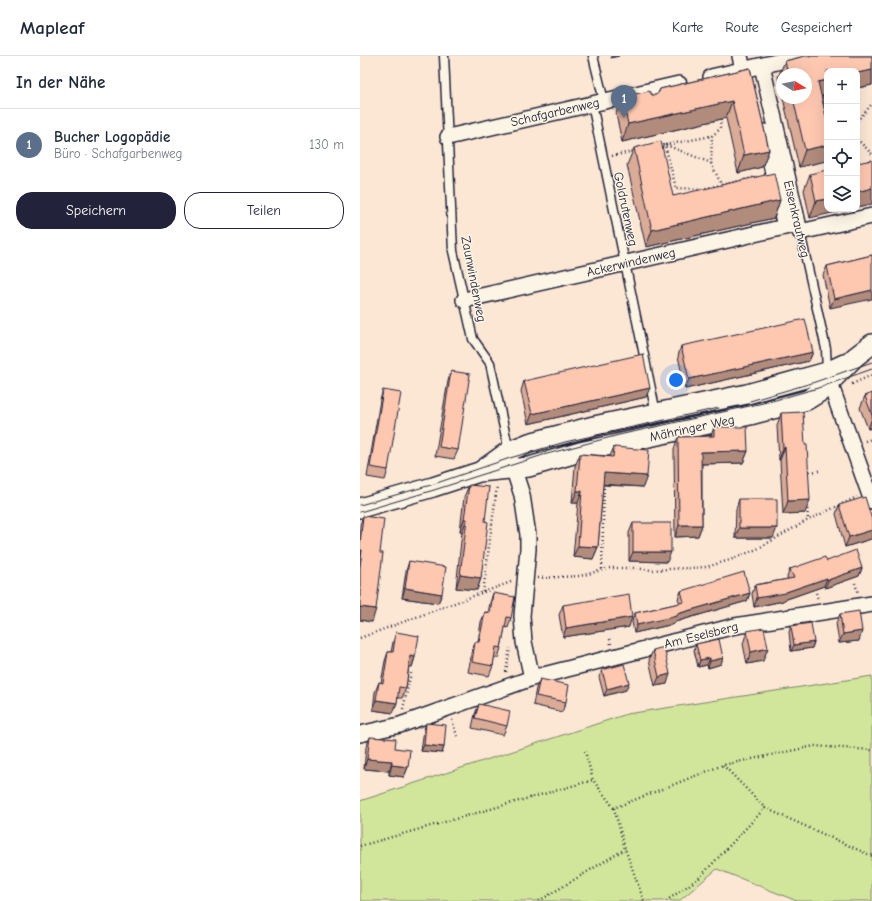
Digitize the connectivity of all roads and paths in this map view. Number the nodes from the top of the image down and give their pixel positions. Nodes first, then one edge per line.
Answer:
1 (444, 56) edge
2 (593, 56) edge
3 (803, 56) edge
4 (749, 65) edge
5 (819, 97) edge
6 (598, 103) junction
7 (825, 104) edge
8 (872, 104) edge
9 (860, 118) edge
10 (721, 119) edge
11 (712, 136) junction
12 (448, 137) junction
13 (858, 140) edge
14 (665, 145) junction
15 (657, 146) edge
16 (642, 150) edge
17 (872, 154) edge
18 (603, 158) junction
19 (711, 163) junction
20 (773, 174) junction
21 (736, 181) junction
22 (721, 184) junction
23 (737, 185) edge
24 (702, 189) junction
25 (702, 193) edge
26 (872, 216) edge
27 (794, 227) junction
28 (624, 264) junction
29 (464, 300) junction
30 (872, 344) edge
31 (828, 378) junction
32 (656, 413) junction
33 (511, 460) junction
34 (806, 466) edge
35 (819, 471) dead end
36 (806, 472) junction
37 (487, 476) junction
38 (604, 478) edge
39 (806, 479) edge
40 (870, 497) edge
41 (807, 500) edge
42 (360, 508) edge
43 (808, 520) junction
44 (602, 569) junction
45 (525, 579) junction
46 (483, 593) junction
47 (872, 604) edge
48 (360, 638) edge
49 (511, 644) dead end
50 (411, 673) edge
51 (532, 678) junction
52 (503, 689) junction
53 (448, 708) junction
54 (400, 725) junction
55 (360, 734) edge
56 (458, 739) dead end
57 (872, 750) edge
58 (585, 751) dead end
59 (723, 765) junction
60 (593, 780) junction
61 (614, 808) junction
62 (765, 808) junction
63 (360, 846) edge
64 (625, 849) junction
65 (872, 856) edge
66 (539, 901) edge
67 (644, 901) edge
68 (666, 901) edge

1 - 12 lane, Zaunwindenweg
2 - 6 lane, Goldrutenweg
3 - 4 street, Schafgarbenweg
4 - 6 street, Schafgarbenweg
4 - 20 street, Eisenkrautweg
4 - 27 street, Eisenkrautweg
5 - 7 path
6 - 12 street, Schafgarbenweg
6 - 18 lane, Goldrutenweg
8 - 9 path
10 - 11 path
11 - 14 path
11 - 19 path
12 - 29 lane, Zaunwindenweg
13 - 17 path
14 - 15 path
14 - 19 path
14 - 24 path
16 - 18 path
18 - 28 lane, Goldrutenweg
19 - 22 path
20 - 21 path
20 - 27 street, Eisenkrautweg
21 - 22 path
21 - 23 path
22 - 24 path
24 - 25 path
26 - 27 street, Ackerwindenweg
27 - 28 street, Ackerwindenweg
27 - 31 lane, Eisenkrautweg
28 - 29 street, Ackerwindenweg
28 - 32 lane, Goldrutenweg
29 - 33 lane, Zaunwindenweg
30 - 31 street, Mähringer Weg
31 - 32 street, Mähringer Weg
31 - 33 street, Mähringer Weg
31 - 40 street
32 - 33 street, Mähringer Weg
33 - 37 street, Mähringer Weg
33 - 45 street
34 - 36 path
35 - 36 path
36 - 39 path
37 - 42 street, Mähringer Weg
37 - 46 path
38 - 44 path
40 - 43 path
41 - 43 path
43 - 44 path
44 - 45 path
45 - 46 path
45 - 51 street
46 - 48 path
47 - 51 street, Am Eselsberg
49 - 52 path
50 - 54 path
51 - 52 street, Am Eselsberg
52 - 53 street, Am Eselsberg
53 - 54 street, Am Eselsberg
53 - 56 path
54 - 55 street, Am Eselsberg
57 - 59 path
58 - 60 path
59 - 61 path
59 - 62 path
60 - 61 path
60 - 63 path
61 - 64 path
62 - 65 path
62 - 68 path
64 - 66 path
64 - 67 path

